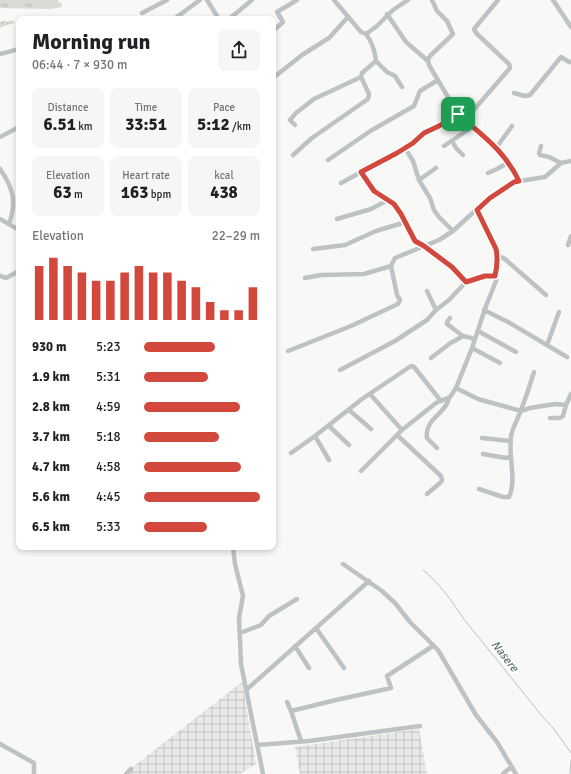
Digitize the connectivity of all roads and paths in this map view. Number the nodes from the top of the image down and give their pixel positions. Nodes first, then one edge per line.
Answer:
1 (166, 0) edge
2 (200, 0) edge
3 (207, 0) edge
4 (252, 0) edge
5 (297, 0) edge
6 (334, 0) edge
7 (408, 0) edge
8 (432, 0) edge
9 (498, 0) edge
10 (553, 0) edge
11 (142, 13) dead end
12 (387, 14) junction
13 (178, 16) edge
14 (217, 16) edge
15 (232, 16) edge
16 (348, 17) junction
17 (571, 27) edge
18 (276, 28) edge
19 (366, 34) junction
20 (16, 50) edge
21 (0, 54) edge
22 (376, 61) junction
23 (428, 61) junction
24 (571, 62) edge
25 (276, 76) edge
26 (361, 77) junction
27 (438, 80) junction
28 (402, 87) dead end
29 (514, 93) dead end
30 (458, 114) junction
31 (465, 120) junction
32 (295, 125) dead end
33 (512, 126) dead end
34 (472, 127) junction
35 (16, 129) edge
36 (0, 137) edge
37 (452, 141) junction
38 (444, 146) dead end
39 (541, 146) dead end
40 (496, 147) junction
41 (405, 148) junction
42 (293, 155) dead end
43 (463, 155) dead end
44 (328, 160) dead end
45 (571, 161) edge
46 (509, 162) junction
47 (561, 163) junction
48 (436, 168) dead end
49 (0, 169) edge
50 (361, 172) junction
51 (488, 173) dead end
52 (419, 180) junction
53 (519, 181) junction
54 (341, 183) dead end
55 (388, 200) junction
56 (477, 210) junction
57 (0, 219) edge
58 (337, 219) dead end
59 (406, 222) junction
60 (9, 224) junction
61 (16, 228) edge
62 (453, 231) junction
63 (571, 236) edge
64 (568, 244) dead end
65 (424, 246) junction
66 (313, 249) dead end
67 (497, 255) junction
68 (390, 266) junction
69 (16, 273) edge
70 (0, 276) edge
71 (495, 276) junction
72 (305, 278) dead end
73 (466, 282) junction
74 (427, 291) dead end
75 (546, 294) dead end
76 (436, 310) junction
77 (484, 310) junction
78 (559, 312) dead end
79 (450, 318) dead end
80 (478, 331) junction
81 (464, 336) junction
82 (475, 339) junction
83 (547, 345) junction
84 (472, 348) junction
85 (288, 351) dead end
86 (516, 352) dead end
87 (567, 357) dead end
88 (432, 358) dead end
89 (500, 363) dead end
90 (340, 370) dead end
91 (534, 372) dead end
92 (456, 388) junction
93 (370, 394) junction
94 (571, 394) edge
95 (450, 398) junction
96 (441, 401) junction
97 (566, 405) junction
98 (349, 410) junction
99 (520, 411) junction
100 (550, 418) dead end
101 (329, 426) junction
102 (371, 429) dead end
103 (402, 430) junction
104 (397, 435) junction
105 (315, 436) junction
106 (482, 438) dead end
107 (511, 441) junction
108 (349, 445) dead end
109 (437, 448) dead end
110 (291, 453) dead end
111 (483, 454) dead end
112 (510, 457) junction
113 (329, 460) dead end
114 (362, 471) dead end
115 (478, 490) dead end
116 (427, 494) dead end
117 (233, 550) edge
118 (343, 564) dead end
119 (369, 581) junction
120 (297, 599) dead end
121 (316, 628) junction
122 (240, 633) junction
123 (295, 646) junction
124 (433, 646) junction
125 (309, 668) dead end
126 (344, 668) dead end
127 (246, 690) junction
128 (286, 702) dead end
129 (291, 712) junction
130 (420, 726) dead end
131 (300, 741) junction
132 (0, 744) edge
133 (257, 745) junction
134 (511, 767) junction
135 (131, 769) dead end
136 (34, 774) edge
137 (126, 774) edge
138 (263, 774) edge
139 (503, 774) edge
140 (516, 774) edge

1 - 11 street
2 - 13 street
3 - 14 street
4 - 15 street
5 - 18 street
6 - 16 street
7 - 12 street
8 - 23 street
9 - 31 street
10 - 17 street
12 - 19 street
12 - 23 street
16 - 19 street
16 - 25 street
19 - 22 street
20 - 21 street
22 - 26 street
22 - 28 street
23 - 27 street
24 - 29 street
26 - 32 street
26 - 42 street
27 - 30 street
27 - 44 street
30 - 31 street
30 - 41 street
31 - 34 street
33 - 40 street
34 - 37 street
34 - 40 street
35 - 36 street
37 - 38 street
37 - 43 street
39 - 47 street
40 - 46 street
41 - 50 street
41 - 52 street
45 - 47 street
46 - 51 street
46 - 53 street
47 - 53 street
48 - 52 street
49 - 60 street
50 - 54 street
50 - 55 street
52 - 62 street
53 - 56 street
55 - 58 street
55 - 59 street
56 - 62 street
56 - 67 street
57 - 60 street
59 - 65 street
59 - 66 street
60 - 61 street
62 - 65 street
63 - 64 street
65 - 68 street
65 - 73 street
67 - 71 street
67 - 75 street
68 - 72 street
68 - 85 street
69 - 70 street
71 - 73 street
71 - 77 street
73 - 76 street
74 - 76 street
76 - 90 street
77 - 80 street
77 - 83 street
78 - 83 street
79 - 81 street
80 - 82 street
80 - 86 street
81 - 82 street
81 - 88 street
82 - 84 street
83 - 87 street
84 - 89 street
84 - 92 street
91 - 99 street
92 - 95 street
92 - 99 street
93 - 96 street
93 - 98 street
93 - 103 street
94 - 97 street
95 - 96 street
95 - 109 street
96 - 103 street
97 - 99 street
97 - 100 street
98 - 101 street
98 - 102 street
99 - 107 street
101 - 105 street
101 - 108 street
103 - 104 street
104 - 114 street
104 - 116 street
105 - 110 street
105 - 113 street
106 - 107 street
107 - 112 street
111 - 112 street
112 - 115 street
117 - 122 street
118 - 119 street
119 - 121 street
119 - 124 street
120 - 122 street
121 - 123 street
121 - 126 street
122 - 127 street
123 - 125 street
123 - 127 street
124 - 129 street
124 - 134 street
127 - 133 street
128 - 129 street
129 - 131 street
130 - 131 street
131 - 133 street
132 - 136 street
133 - 138 street
134 - 139 street
134 - 140 street
135 - 137 street

